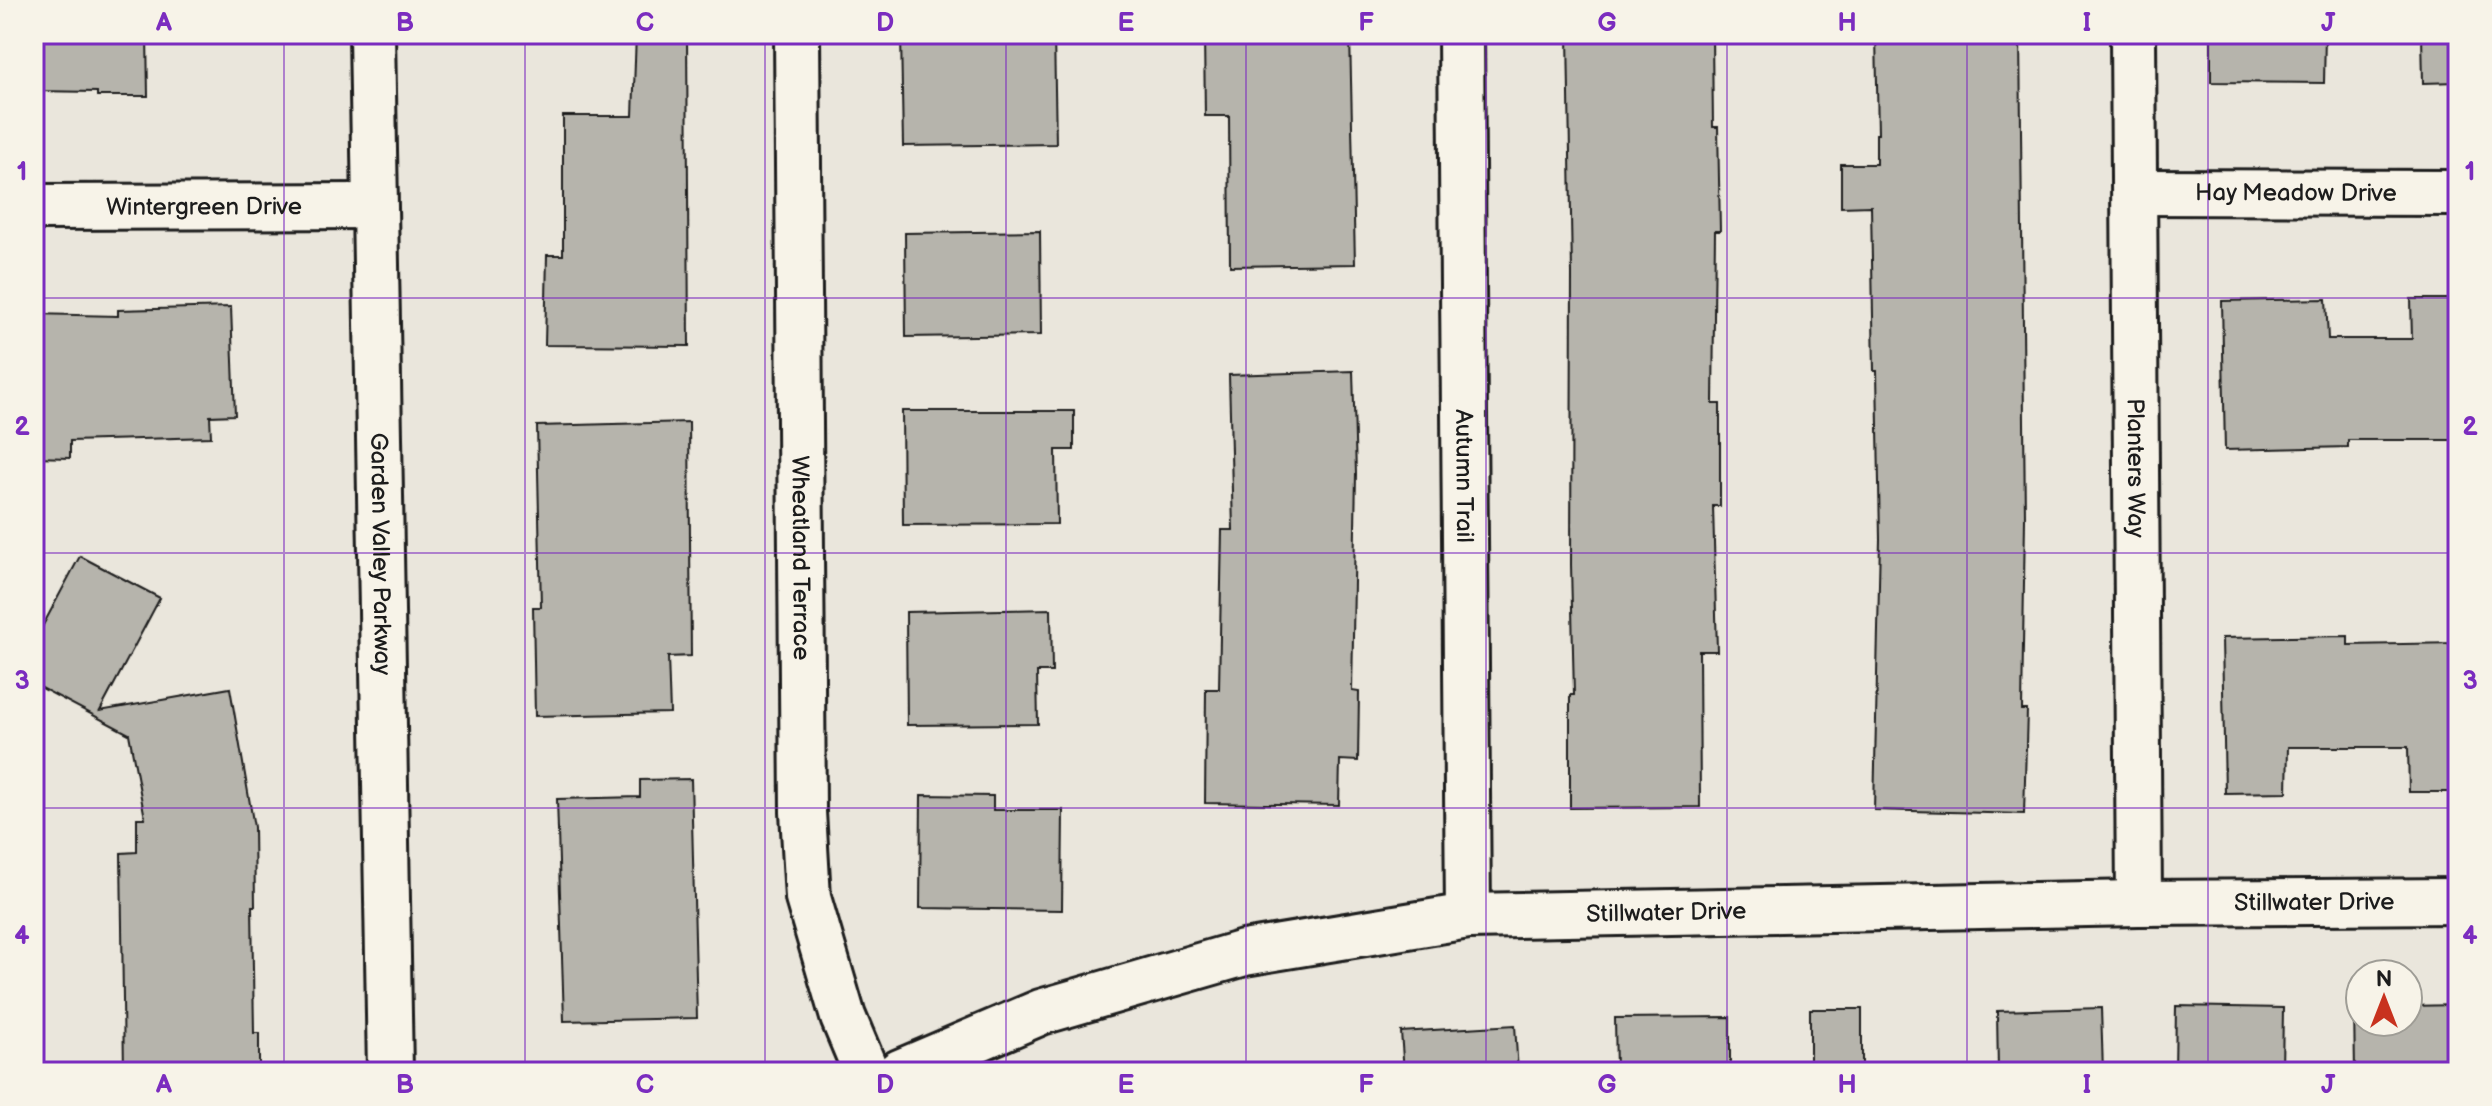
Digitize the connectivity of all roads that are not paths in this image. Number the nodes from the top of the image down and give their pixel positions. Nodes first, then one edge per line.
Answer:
1 (372, 34) edge
2 (797, 34) edge
3 (1461, 34) edge
4 (2133, 34) edge
5 (2136, 192) junction
6 (2458, 193) edge
7 (374, 206) junction
8 (34, 207) edge
9 (2458, 901) edge
10 (2139, 903) junction
11 (1468, 916) junction
12 (390, 1072) edge
13 (866, 1072) edge
14 (900, 1072) edge

1 - 7 street, Garden Valley Parkway
2 - 13 street, Wheatland Terrace
3 - 11 street, Autumn Trail
4 - 5 street, Planters Way
5 - 6 street, Hay Meadow Drive
5 - 10 street, Planters Way
7 - 8 street, Wintergreen Drive
7 - 12 street, Garden Valley Parkway
9 - 10 street, Stillwater Drive
10 - 11 street, Stillwater Drive
11 - 14 street, Stillwater Drive

